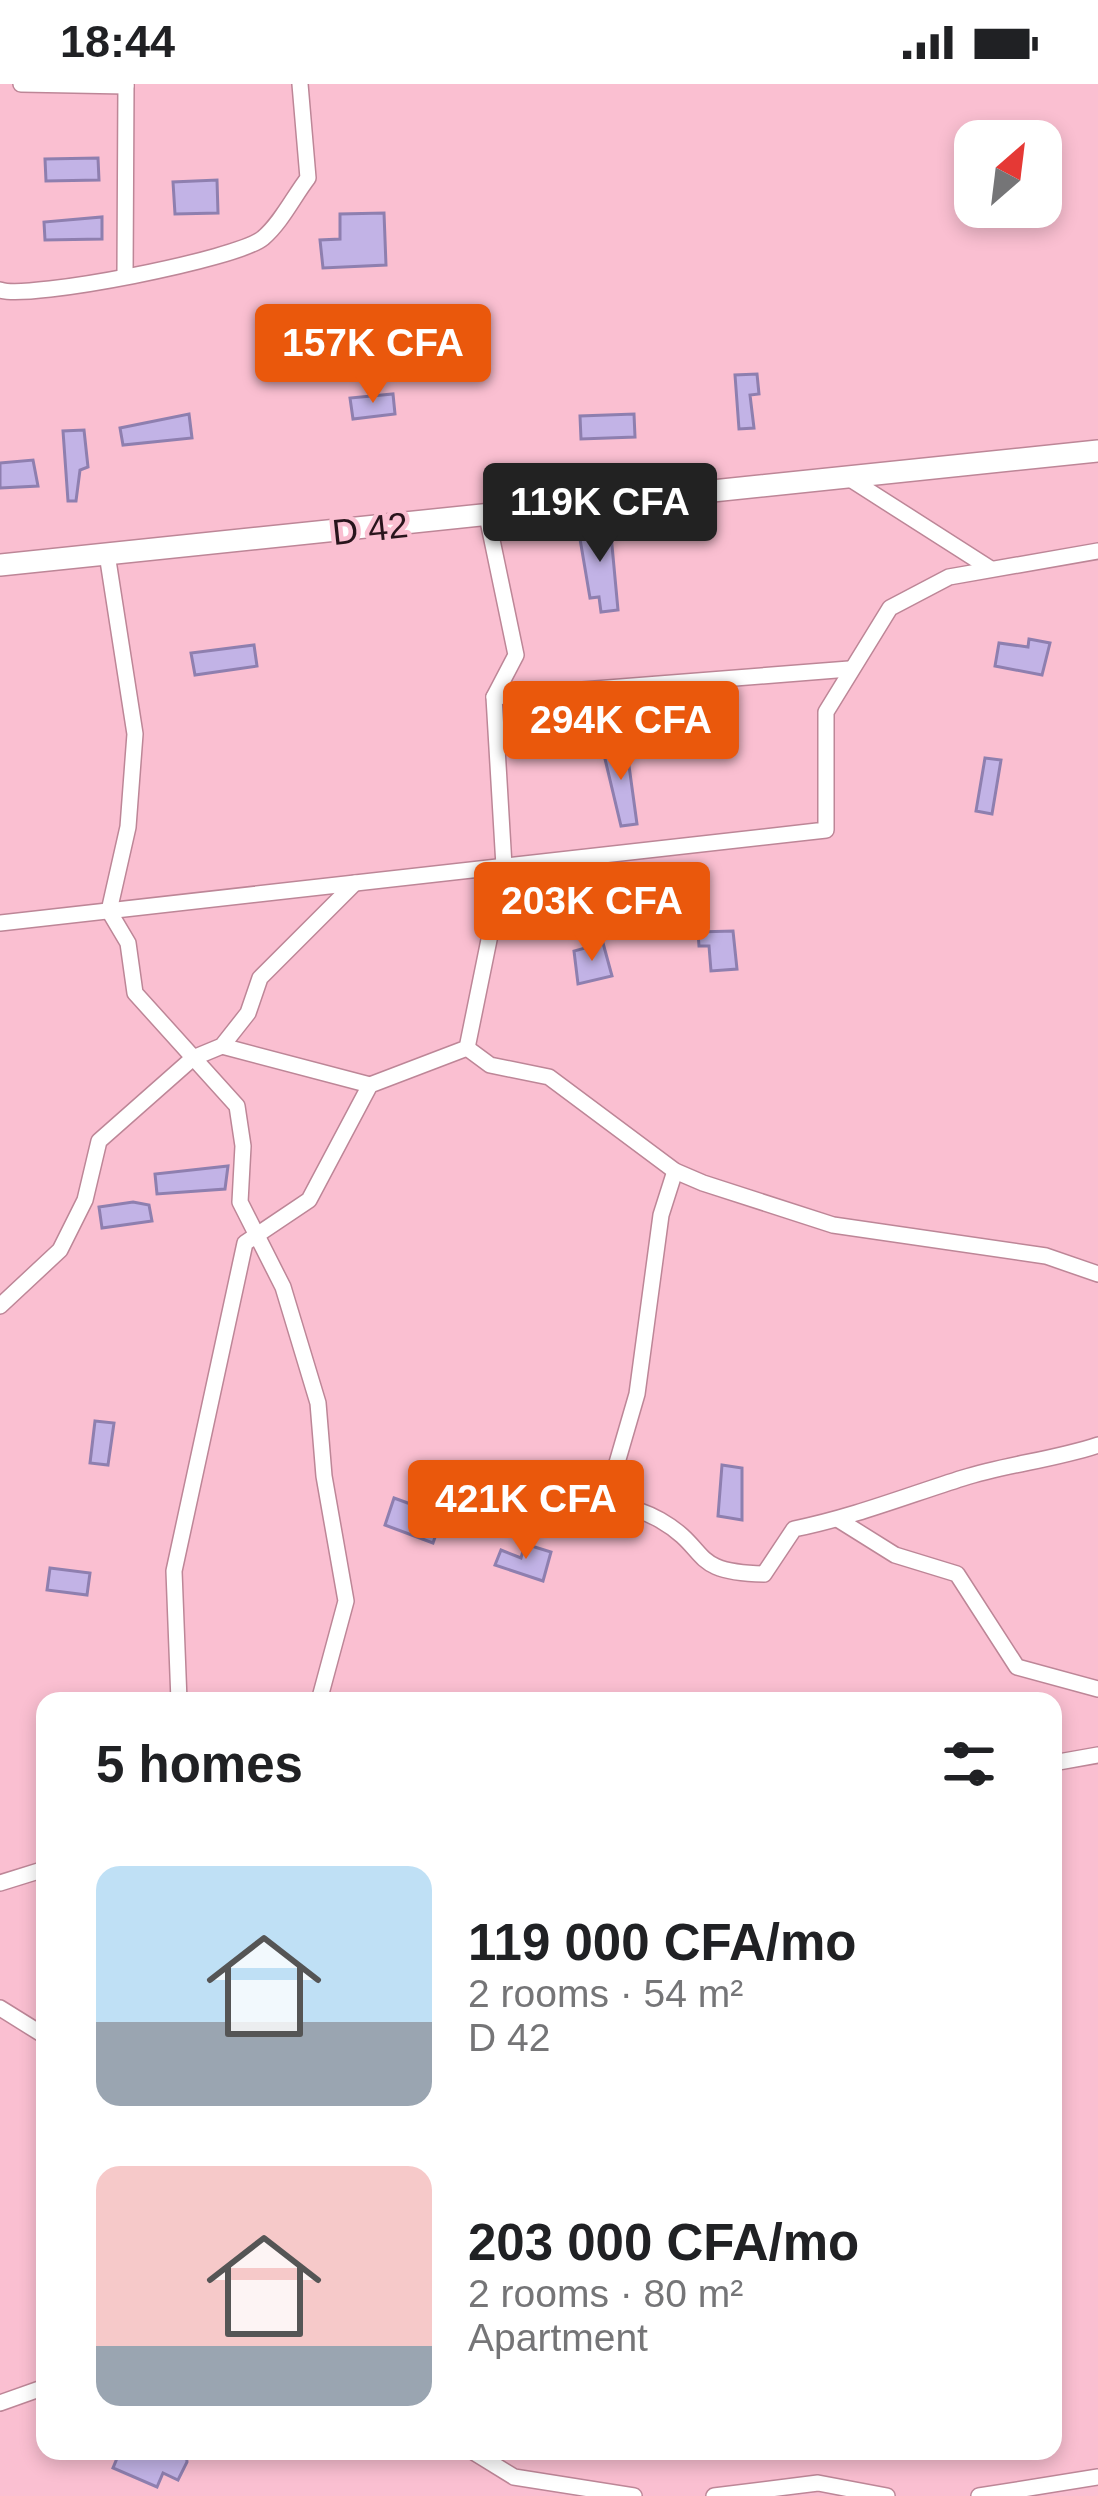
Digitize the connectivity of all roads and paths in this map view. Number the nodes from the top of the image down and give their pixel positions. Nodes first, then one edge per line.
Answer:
1 (21, 84) edge
2 (300, 84) edge
3 (126, 85) edge
4 (125, 276) junction
5 (0, 290) edge
6 (1098, 451) edge
7 (846, 477) junction
8 (487, 516) junction
9 (1098, 550) edge
10 (107, 554) junction
11 (0, 565) edge
12 (991, 569) junction
13 (849, 670) junction
14 (494, 697) junction
15 (504, 866) junction
16 (355, 883) junction
17 (109, 911) junction
18 (0, 923) edge
19 (222, 1046) junction
20 (467, 1048) junction
21 (193, 1058) junction
22 (370, 1085) junction
23 (675, 1172) junction
24 (259, 1234) junction
25 (1098, 1274) edge
26 (0, 1306) edge
27 (1098, 1445) edge
28 (531, 1490) dead end
29 (605, 1504) junction
30 (839, 1520) junction
31 (1098, 1689) edge
32 (179, 1692) edge
33 (321, 1692) edge
34 (1098, 1754) edge
35 (1062, 1761) edge
36 (36, 1872) edge
37 (0, 1883) edge
38 (0, 2008) edge
39 (36, 2030) edge
40 (36, 2390) edge
41 (0, 2403) edge
42 (487, 2460) edge
43 (1098, 2477) edge
44 (843, 2492) edge
45 (634, 2496) edge
46 (714, 2496) edge
47 (886, 2496) edge
48 (979, 2496) edge

1 - 3 street
2 - 4 street
3 - 4 street
4 - 5 street
6 - 7 street, D 42 / D 42
7 - 8 street, D 42 / D 42
7 - 12 street
8 - 10 street, D 42 / D 42
8 - 14 street
9 - 12 street
10 - 11 street, D 42 / D 42
10 - 17 street
12 - 13 street
13 - 14 street
13 - 15 street
14 - 15 street
15 - 16 street
15 - 20 street
16 - 17 street
16 - 19 street
17 - 18 street
17 - 21 street
19 - 21 street
19 - 22 street
20 - 22 street
20 - 23 street
21 - 24 street
21 - 26 street
22 - 24 street
23 - 25 street
23 - 29 street
24 - 32 street
24 - 33 street
27 - 30 street
28 - 29 street
29 - 30 street
30 - 31 street
34 - 35 street
36 - 37 street
38 - 39 street
40 - 41 street
42 - 45 street
43 - 48 street
44 - 46 street
44 - 47 street

